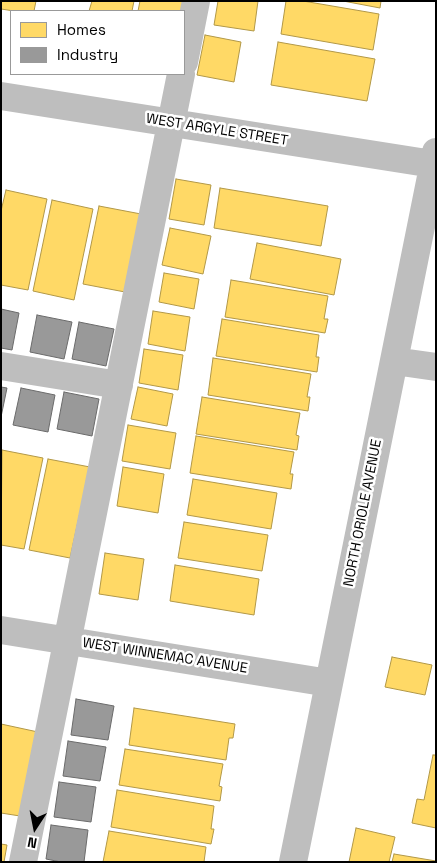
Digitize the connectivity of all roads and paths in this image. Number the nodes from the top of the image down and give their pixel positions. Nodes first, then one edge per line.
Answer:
1 (196, 1) edge
2 (185, 57) edge
3 (181, 75) edge
4 (1, 96) edge
5 (172, 123) junction
6 (434, 158) edge
7 (394, 361) junction
8 (1, 366) edge
9 (436, 367) edge
10 (119, 385) junction
11 (1, 630) edge
12 (67, 641) junction
13 (329, 683) junction
14 (23, 862) edge
15 (293, 862) edge

1 - 2 street
3 - 5 street
4 - 5 street, WEST ARGYLE STREET
5 - 6 street, WEST ARGYLE STREET
5 - 10 street
6 - 7 street, NORTH ORIOLE AVENUE
7 - 9 street
7 - 13 street, NORTH ORIOLE AVENUE
8 - 10 street
10 - 12 street
11 - 12 street, WEST WINNEMAC AVENUE
12 - 13 street, WEST WINNEMAC AVENUE
12 - 14 street
13 - 15 street, NORTH ORIOLE AVENUE

